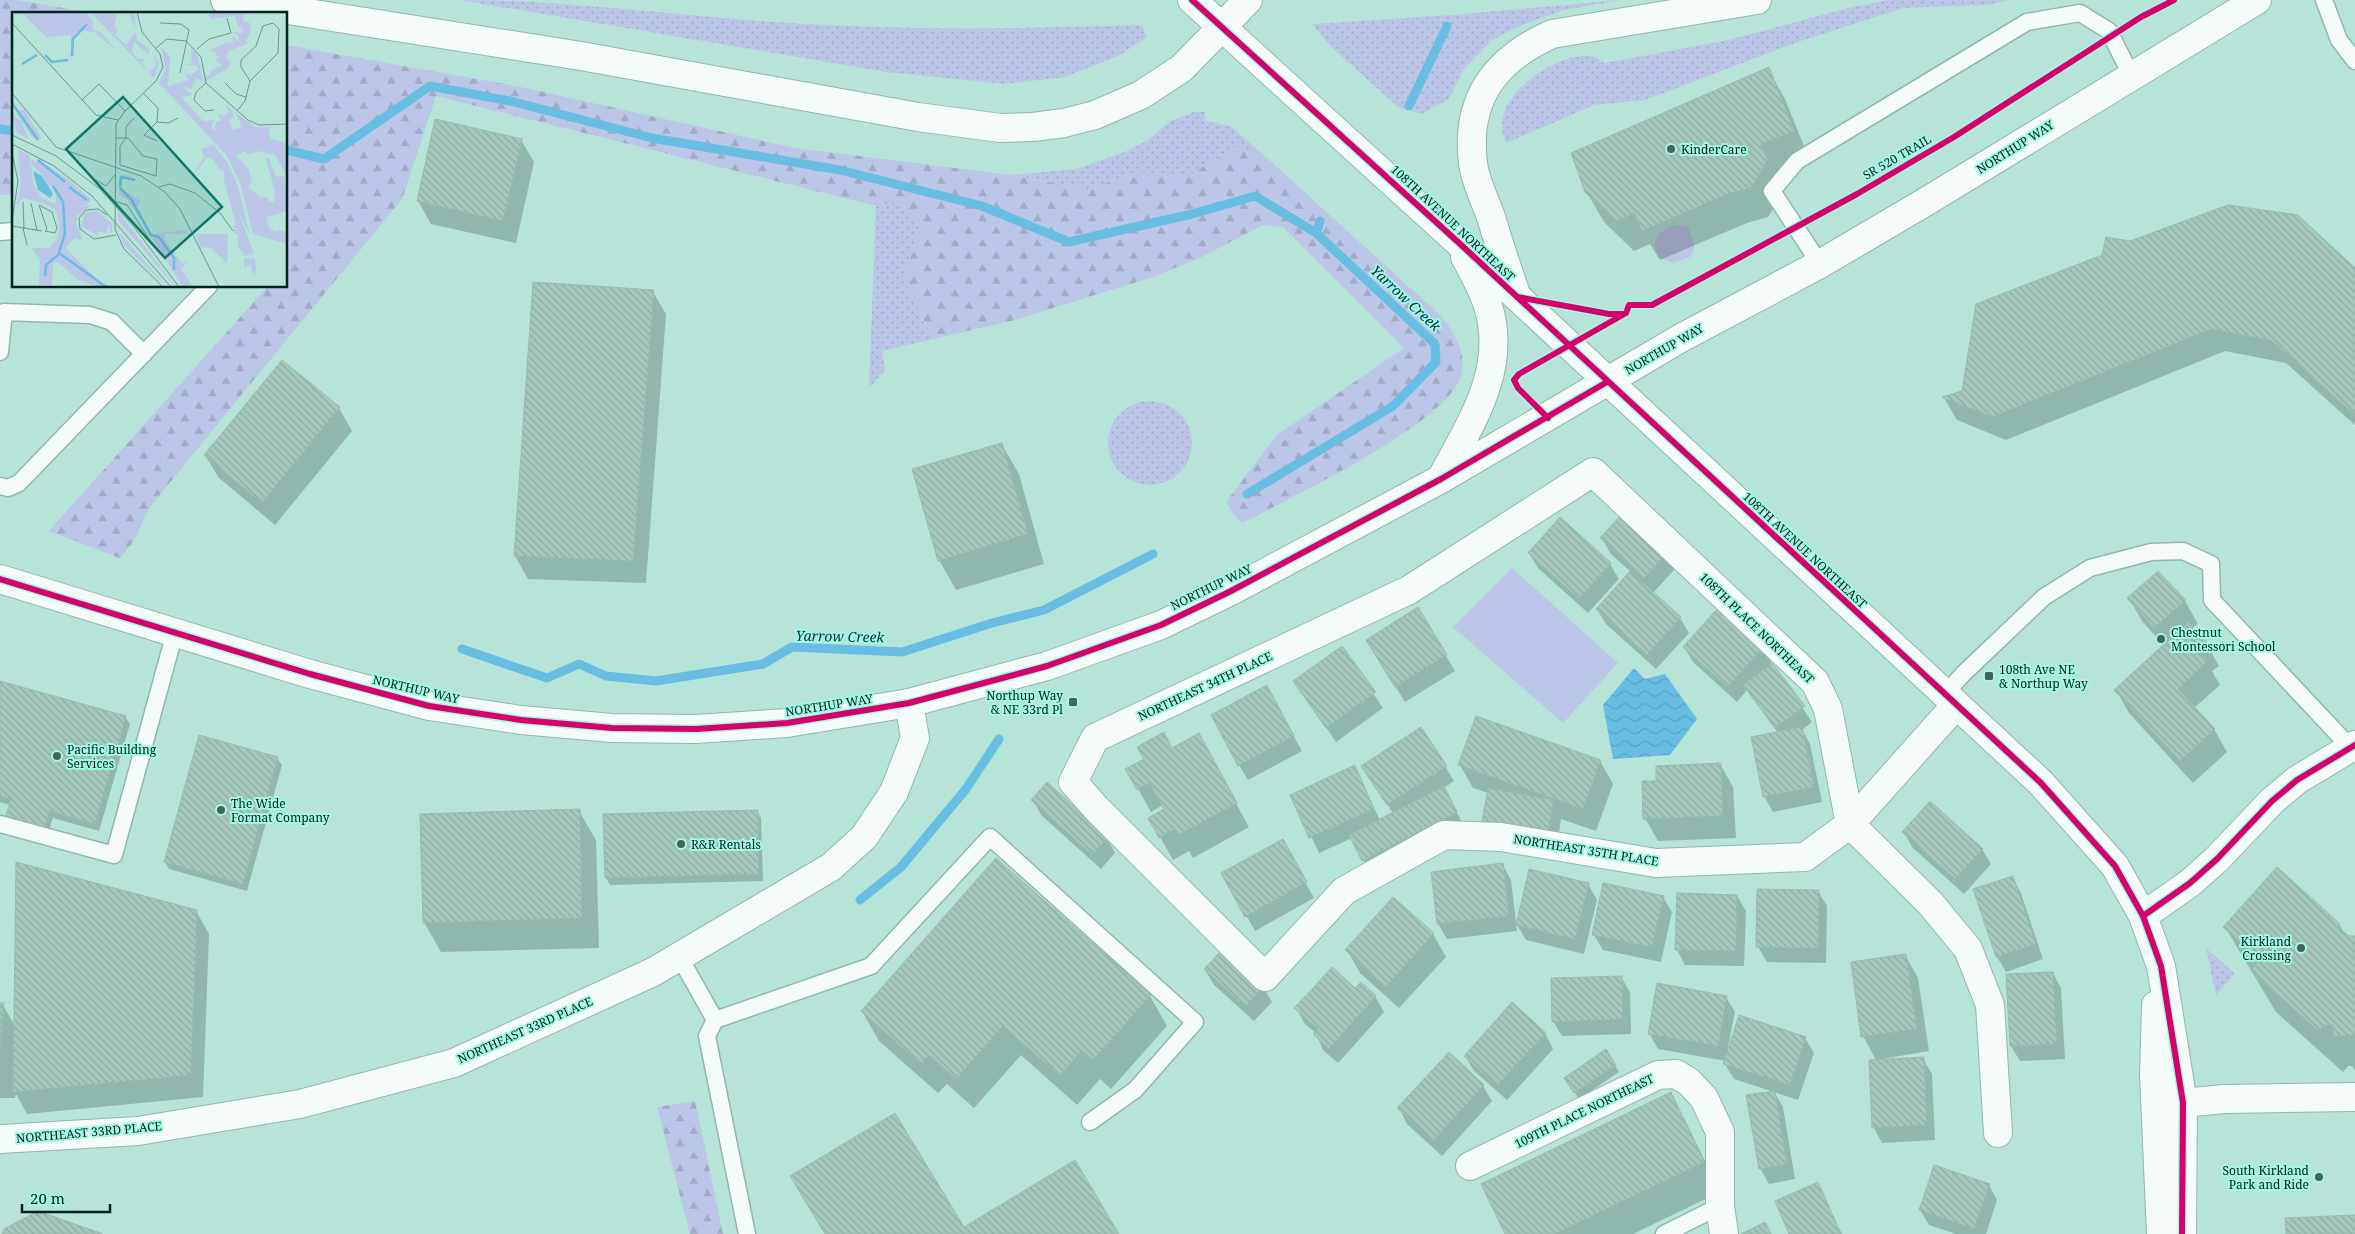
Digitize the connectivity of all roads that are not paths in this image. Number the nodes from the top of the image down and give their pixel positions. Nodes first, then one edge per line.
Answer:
1 (225, 0) edge
2 (1192, 0) edge
3 (1248, 0) edge
4 (1756, 0) edge
5 (2257, 0) edge
6 (2324, 0) edge
7 (1222, 27) junction
8 (2347, 38) edge
9 (2355, 61) edge
10 (2131, 75) junction
11 (1458, 242) junction
12 (1820, 264) junction
13 (207, 288) edge
14 (1517, 297) junction
15 (0, 352) edge
16 (144, 354) junction
17 (1607, 382) junction
18 (1593, 472) joint
19 (1441, 479) junction
20 (0, 486) edge
21 (0, 579) edge
22 (175, 632) junction
23 (1950, 700) junction
24 (908, 704) junction
25 (2353, 746) edge
26 (0, 824) edge
27 (1850, 824) junction
28 (2143, 916) junction
29 (680, 956) junction
30 (2161, 966) junction
31 (1265, 977) joint
32 (715, 1020) junction
33 (2355, 1097) edge
34 (2183, 1103) junction
35 (1090, 1122) dead end
36 (1998, 1132) dead end
37 (0, 1139) edge
38 (1470, 1166) dead end
39 (1720, 1206) junction
40 (747, 1234) edge
41 (1664, 1234) edge
42 (1724, 1234) edge
43 (2161, 1234) edge
44 (2182, 1234) edge

1 - 7 main road
2 - 7 main road, 108TH AVENUE NORTHEAST
3 - 7 main road
4 - 14 main road
5 - 10 main road, NORTHUP WAY
6 - 8 lane
7 - 11 main road, 108TH AVENUE NORTHEAST
8 - 9 lane
10 - 12 main road, NORTHUP WAY
10 - 12 lane
11 - 14 main road, 108TH AVENUE NORTHEAST
11 - 19 main road
12 - 17 main road, NORTHUP WAY
13 - 16 lane
14 - 17 main road, 108TH AVENUE NORTHEAST
15 - 16 lane
16 - 20 lane
17 - 19 main road, NORTHUP WAY
17 - 23 main road, 108TH AVENUE NORTHEAST
18 - 27 main road, 108TH PLACE NORTHEAST
18 - 31 main road, NORTHEAST 34TH PLACE
19 - 24 main road, NORTHUP WAY
21 - 22 main road, NORTHUP WAY
22 - 24 main road, NORTHUP WAY
22 - 26 lane
23 - 25 lane
23 - 27 main road, NORTHEAST 35TH PLACE
23 - 28 main road, 108TH AVENUE NORTHEAST
24 - 29 main road, NORTHEAST 33RD PLACE
25 - 28 main road
27 - 31 main road, NORTHEAST 35TH PLACE
27 - 36 main road
28 - 30 main road, 108TH AVENUE NORTHEAST
29 - 32 lane
29 - 37 main road, NORTHEAST 33RD PLACE
30 - 34 main road, 108TH AVENUE NORTHEAST
30 - 43 main road
32 - 35 lane
32 - 40 lane
33 - 34 main road
34 - 44 main road, 108TH AVENUE NORTHEAST
38 - 39 main road, 109TH PLACE NORTHEAST
39 - 41 lane
39 - 42 main road, 109TH PLACE NORTHEAST

